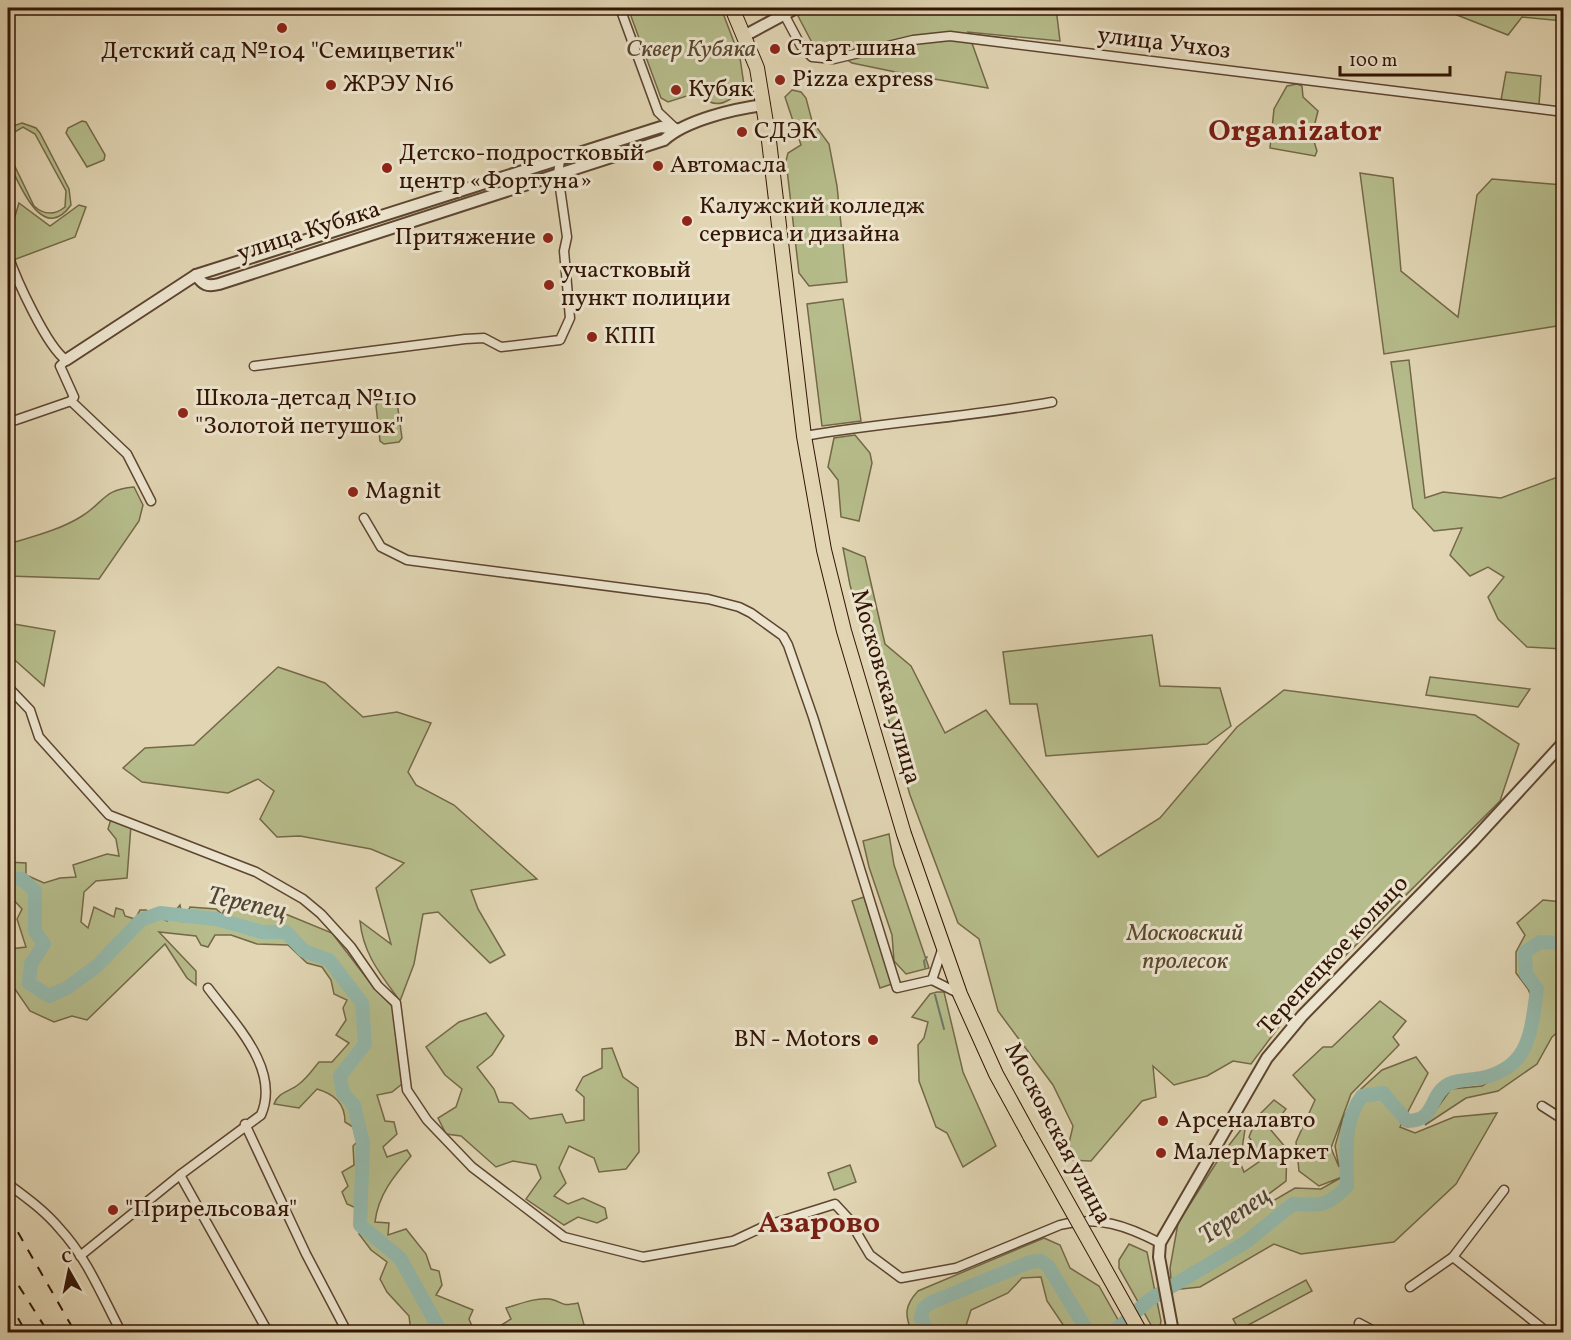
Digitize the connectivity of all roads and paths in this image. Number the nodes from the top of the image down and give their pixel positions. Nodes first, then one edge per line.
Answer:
1 (620, 8) edge
2 (732, 8) edge
3 (795, 8) edge
4 (785, 16) junction
5 (744, 36) junction
6 (764, 105) junction
7 (1563, 112) edge
8 (676, 129) junction
9 (560, 160) junction
10 (558, 174) junction
11 (8, 255) edge
12 (196, 275) junction
13 (66, 360) junction
14 (254, 366) dead end
15 (71, 401) junction
16 (1052, 402) dead end
17 (8, 419) edge
18 (804, 436) junction
19 (151, 501) dead end
20 (364, 518) dead end
21 (8, 687) edge
22 (1563, 742) edge
23 (943, 946) junction
24 (932, 980) junction
25 (208, 988) dead end
26 (960, 994) junction
27 (1542, 1106) dead end
28 (1563, 1120) edge
29 (245, 1124) junction
30 (180, 1174) junction
31 (8, 1184) edge
32 (1504, 1190) dead end
33 (1160, 1243) junction
34 (80, 1256) junction
35 (1453, 1257) junction
36 (1410, 1287) dead end
37 (1359, 1323) dead end
38 (121, 1332) edge
39 (268, 1332) edge
40 (348, 1332) edge
41 (1140, 1332) edge
42 (1173, 1332) edge
43 (1376, 1332) edge
44 (1547, 1332) edge

1 - 8 street
2 - 5 main road, Московская улица
3 - 4 street
4 - 5 street
4 - 7 street, улица Учхоз
5 - 6 main road, Московская улица
6 - 8 street, улица Кубяка
6 - 18 main road, Московская улица
8 - 9 street, улица Кубяка
8 - 10 street, улица Кубяка
9 - 10 street
9 - 12 street, улица Кубяка
10 - 12 street, улица Кубяка
10 - 14 street
11 - 13 street
12 - 13 street, улица Кубяка
13 - 15 street
15 - 17 street
15 - 19 street
16 - 18 street
18 - 23 main road, Московская улица
20 - 24 street
21 - 33 street
22 - 33 street, Терепецкое кольцо
23 - 24 street
23 - 26 main road, Московская улица
24 - 26 street
25 - 29 street
26 - 41 main road, Московская улица, bridge
27 - 28 street
29 - 30 street
29 - 40 street
30 - 34 street
30 - 39 street
31 - 34 street
32 - 35 street
33 - 42 street, Терепецкое кольцо
34 - 38 street
35 - 36 street
35 - 44 street
37 - 43 street

